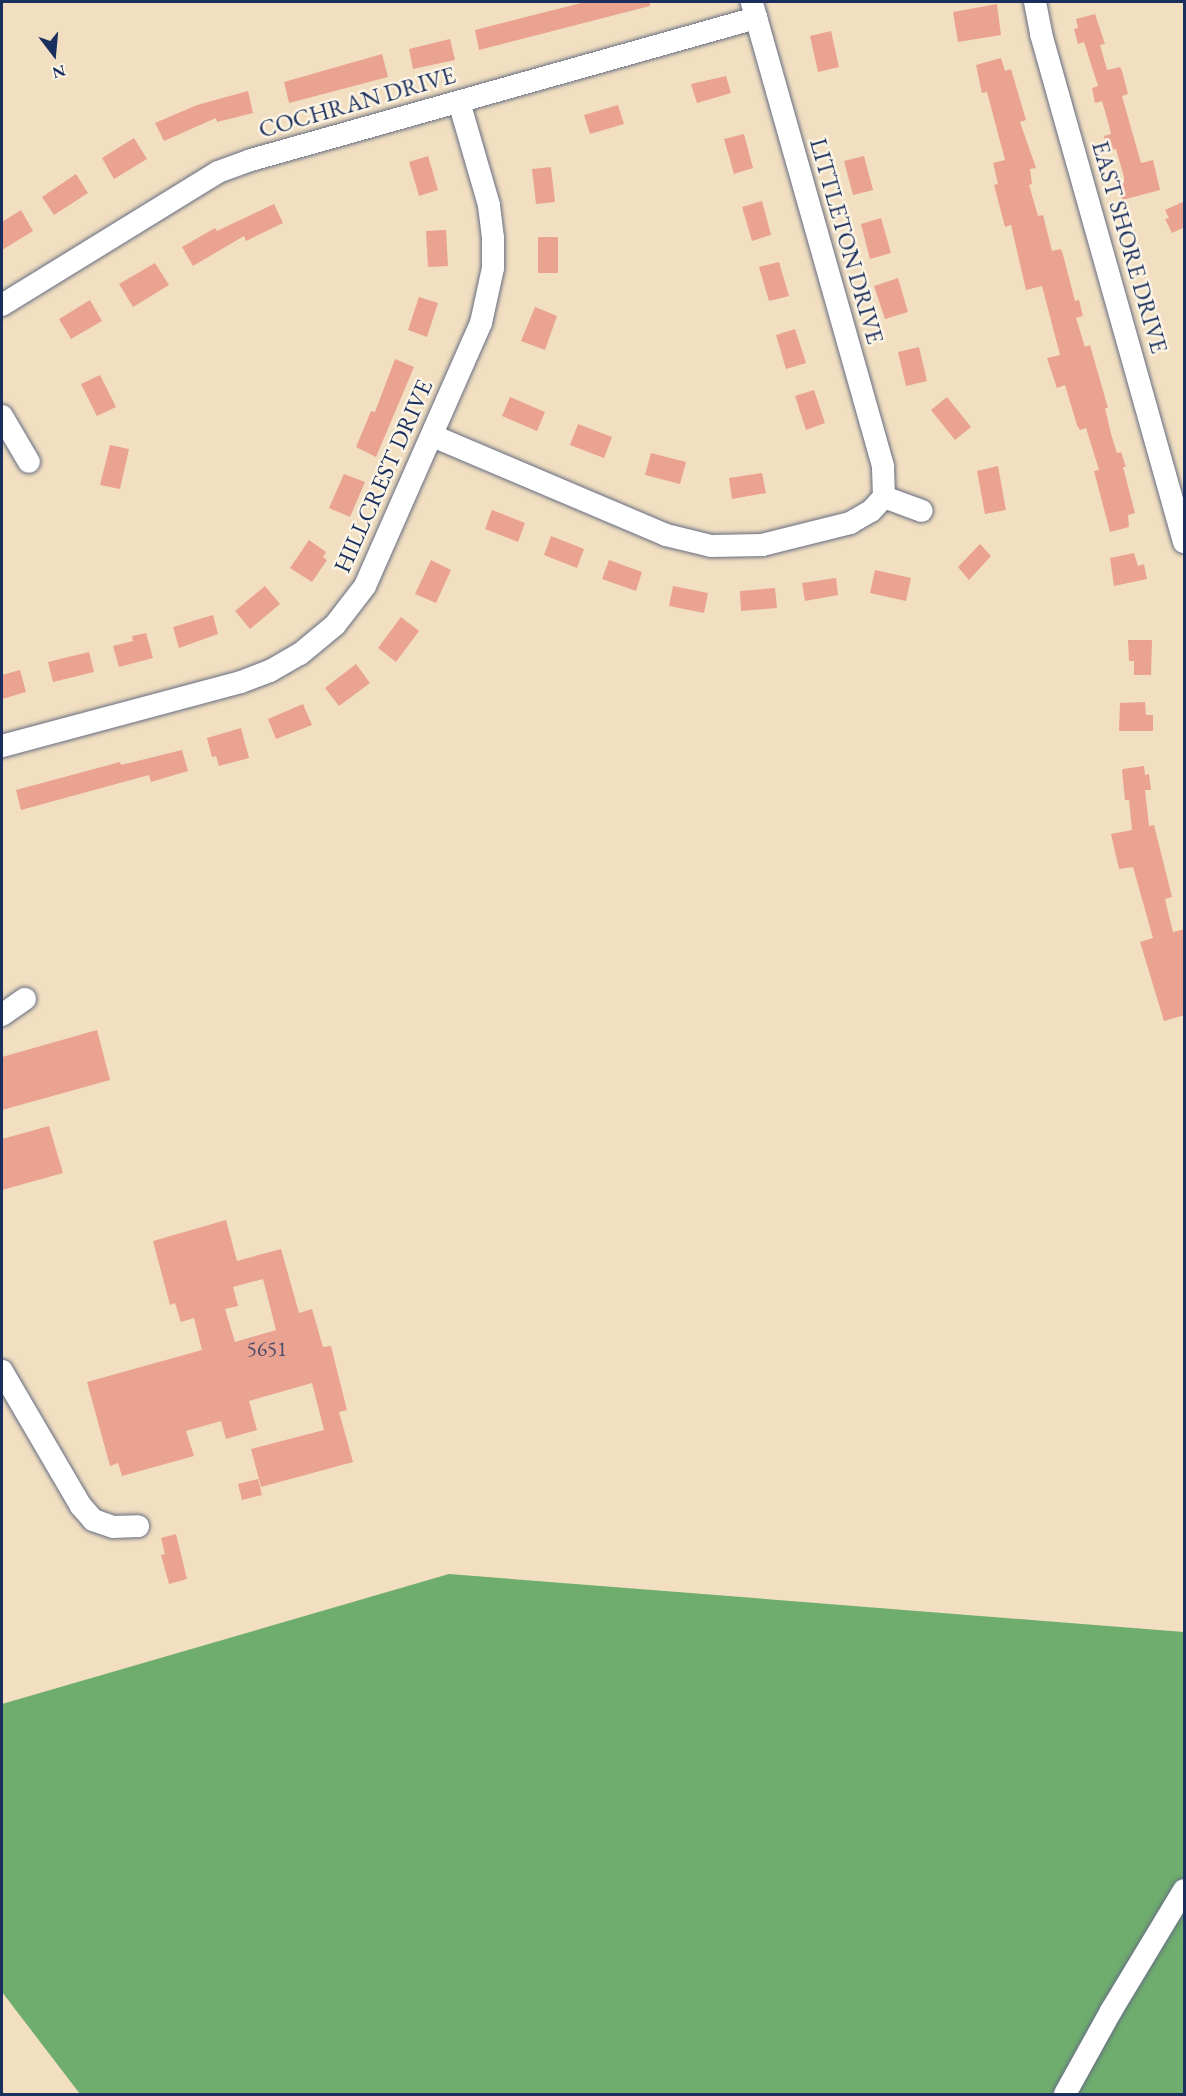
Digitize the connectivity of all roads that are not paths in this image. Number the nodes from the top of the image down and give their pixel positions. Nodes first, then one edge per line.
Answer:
1 (1035, 2) edge
2 (754, 10) edge
3 (459, 102) junction
4 (2, 305) edge
5 (2, 416) edge
6 (433, 436) junction
7 (28, 462) dead end
8 (884, 497) junction
9 (922, 511) dead end
10 (1185, 542) edge
11 (2, 746) edge
12 (25, 999) dead end
13 (2, 1015) edge
14 (2, 1371) edge
15 (138, 1526) dead end
16 (1185, 1890) edge
17 (1065, 2094) edge

1 - 10 street, EAST SHORE DRIVE
2 - 3 street, COCHRAN DRIVE
2 - 8 street, LITTLETON DRIVE
3 - 4 street, COCHRAN DRIVE
3 - 6 street, HILLCREST DRIVE
5 - 7 street
6 - 8 street
6 - 11 street, HILLCREST DRIVE
8 - 9 street
12 - 13 street
14 - 15 street
16 - 17 street

